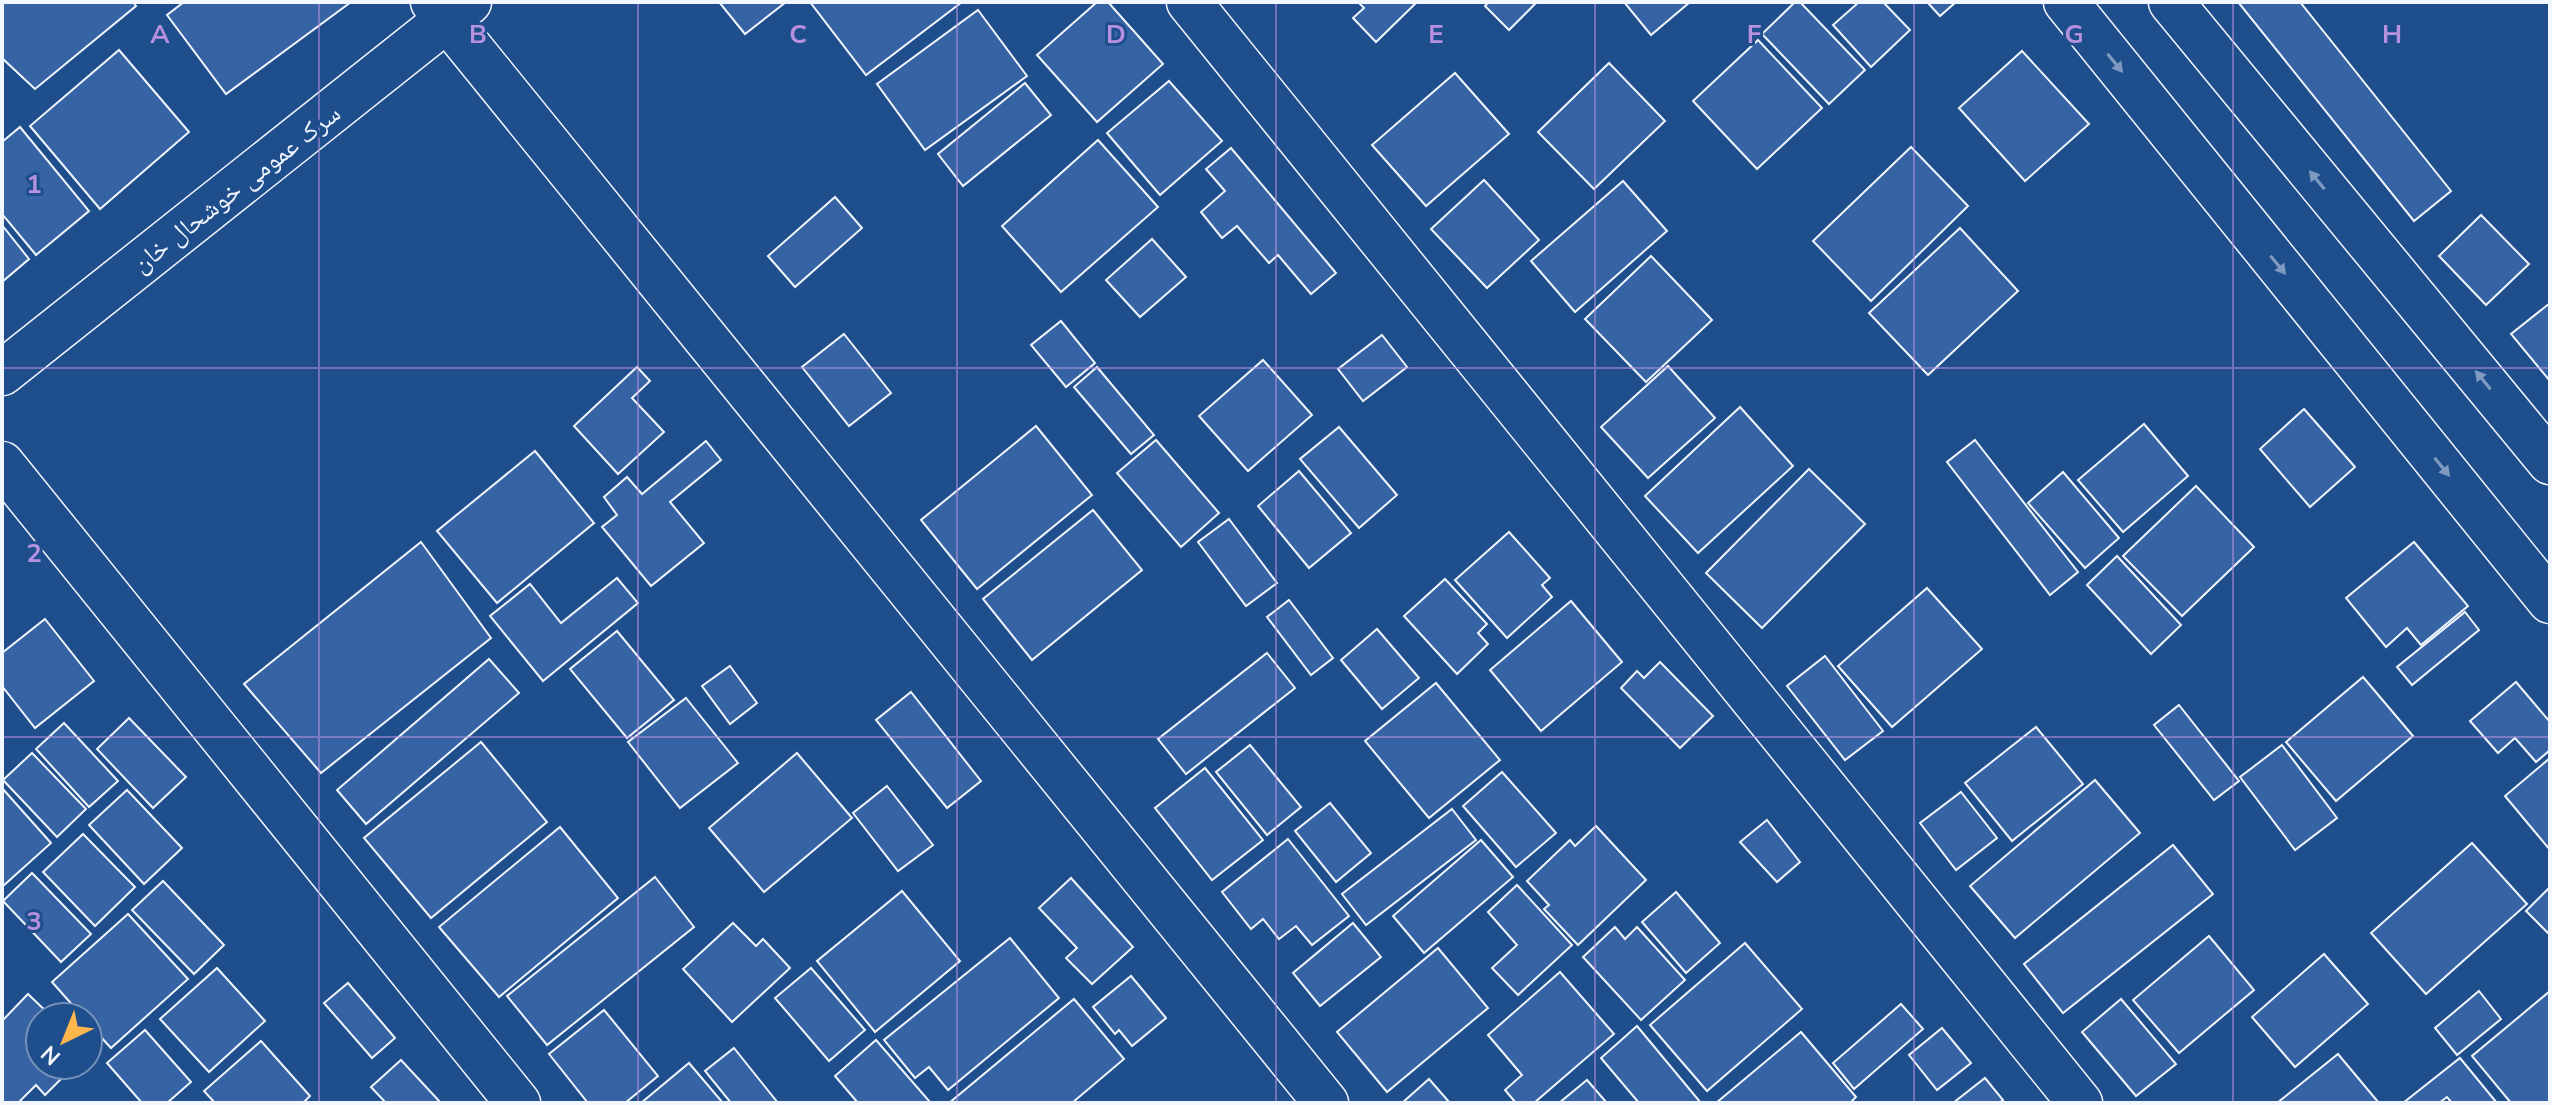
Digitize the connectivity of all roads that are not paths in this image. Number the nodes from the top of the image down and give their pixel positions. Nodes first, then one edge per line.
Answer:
1 (1189, 2) edge
2 (2066, 2) edge
3 (2171, 2) edge
4 (450, 8) edge
5 (2, 373) edge
6 (2550, 462) edge
7 (2, 464) edge
8 (2550, 601) edge
9 (518, 1103) edge
10 (1326, 1103) edge
11 (2080, 1103) edge

1 - 11 street
2 -> 8 street
6 -> 3 street
4 - 5 street, سرک عمومی خوشحال خان
4 - 10 street
7 - 9 street

